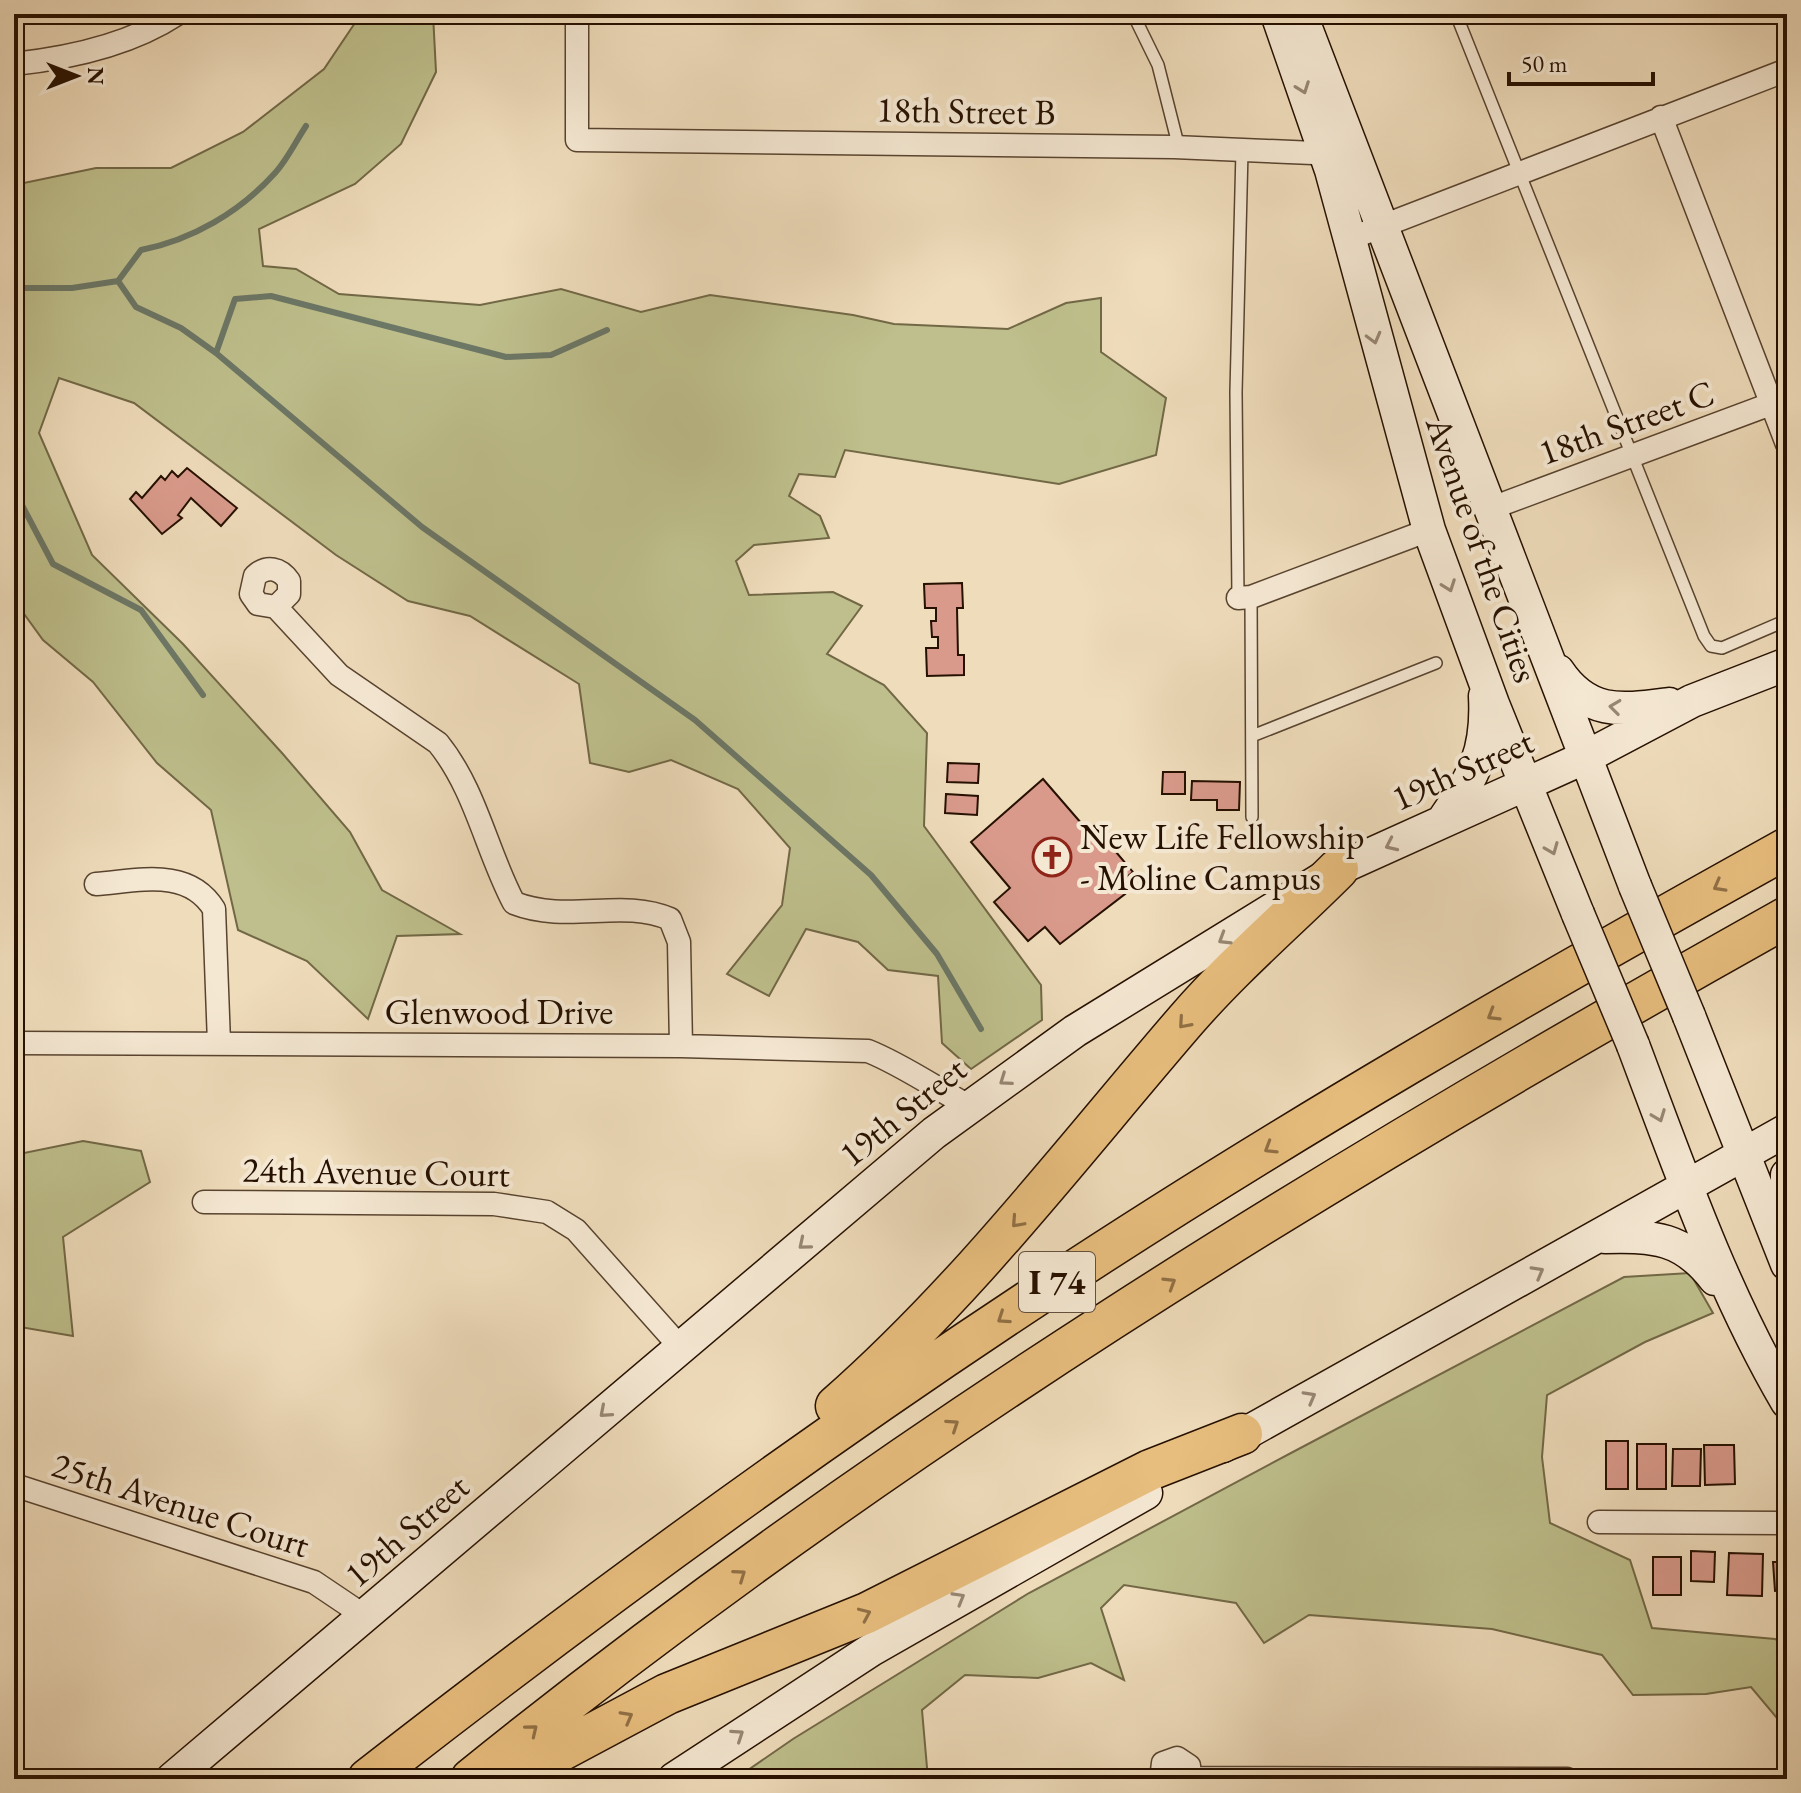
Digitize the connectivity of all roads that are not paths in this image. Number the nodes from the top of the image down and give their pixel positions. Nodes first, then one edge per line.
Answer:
1 (177, 14) edge
2 (577, 14) edge
3 (1133, 14) edge
4 (1277, 14) edge
5 (1301, 14) edge
6 (1456, 14) edge
7 (14, 64) edge
8 (1787, 70) edge
9 (1661, 117) junction
10 (1179, 148) junction
11 (1242, 151) junction
12 (1340, 154) junction
13 (1521, 170) junction
14 (1380, 226) junction
15 (1349, 239) junction
16 (1779, 401) edge
17 (1787, 444) edge
18 (1631, 458) junction
19 (1489, 509) junction
20 (1429, 530) junction
21 (1245, 598) junction
22 (276, 607) dead end
23 (1787, 620) edge
24 (1544, 651) junction
25 (1436, 663) dead end
26 (1787, 664) edge
27 (1484, 681) junction
28 (1692, 701) junction
29 (1252, 736) junction
30 (1586, 757) junction
31 (1526, 783) junction
32 (1252, 817) dead end
33 (1443, 821) junction
34 (1787, 848) edge
35 (1338, 869) junction
36 (96, 884) dead end
37 (1787, 917) edge
38 (14, 1043) edge
39 (219, 1043) junction
40 (681, 1046) junction
41 (969, 1106) junction
42 (1787, 1130) edge
43 (1744, 1154) junction
44 (1787, 1175) edge
45 (1686, 1187) junction
46 (204, 1202) dead end
47 (1787, 1216) edge
48 (1601, 1237) junction
49 (1787, 1264) edge
50 (1736, 1308) junction
51 (681, 1348) junction
52 (1787, 1402) edge
53 (1242, 1434) junction
54 (14, 1485) edge
55 (1599, 1522) dead end
56 (1787, 1523) edge
57 (664, 1555) junction
58 (366, 1617) junction
59 (1358, 1777) edge
60 (1480, 1778) edge
61 (172, 1779) edge
62 (368, 1779) edge
63 (471, 1779) edge
64 (508, 1779) edge
65 (674, 1779) edge
66 (1161, 1779) edge
67 (1190, 1779) edge
68 (1567, 1779) edge

1 - 7 street
2 - 10 street, 18th Street B
3 - 10 lane
4 -> 12 main road, Avenue of the Cities
5 - 12 main road, Avenue of the Cities
6 - 13 lane
8 - 9 street
9 - 13 street
9 - 16 street
10 - 11 street, 18th Street B
11 - 12 street, 18th Street B
11 - 21 lane
12 - 14 main road, Avenue of the Cities
12 - 15 main road, Avenue of the Cities
13 - 14 street
13 - 18 lane
14 - 15 street
14 - 19 main road, Avenue of the Cities
15 -> 20 main road, Avenue of the Cities
16 - 17 street
16 - 18 street, 18th Street C
18 - 19 street, 18th Street C
18 - 23 lane
19 - 24 main road, Avenue of the Cities
20 - 21 street
20 -> 27 main road, Avenue of the Cities
21 - 29 lane
22 - 40 street
28 -> 24 main road
24 - 30 main road, Avenue of the Cities
25 - 29 lane
26 - 28 main road, 19th Street
27 - 31 main road, Avenue of the Cities
27 - 33 main road
28 - 30 main road, 19th Street
29 - 32 lane
30 - 31 main road, 19th Street
30 - 43 main road, Avenue of the Cities, bridge
31 - 33 main road, 19th Street
31 -> 45 main road, Avenue of the Cities, bridge
33 -> 35 main road, 19th Street
34 -> 57 highway, I 74
35 -> 41 main road, 19th Street
35 -> 57 highway
36 - 39 street
63 -> 37 highway, I 74
38 - 39 street, Glenwood Drive
39 - 40 street, Glenwood Drive
40 - 41 street, Glenwood Drive
41 -> 51 main road, 19th Street
42 - 43 main road
43 - 45 main road
43 - 49 main road, Avenue of the Cities
44 - 47 main road
45 - 48 main road
45 - 50 main road, Avenue of the Cities
46 - 51 street, 24th Avenue Court
48 - 50 main road
53 -> 48 main road
50 - 52 main road, Avenue of the Cities
51 -> 58 main road, 19th Street
64 -> 53 highway
65 -> 53 main road
54 - 58 street, 25th Avenue Court
55 - 56 street
57 - 62 highway, I 74
58 - 61 main road, 19th Street
59 - 60 street
59 - 67 street
60 - 68 street
66 - 67 street

